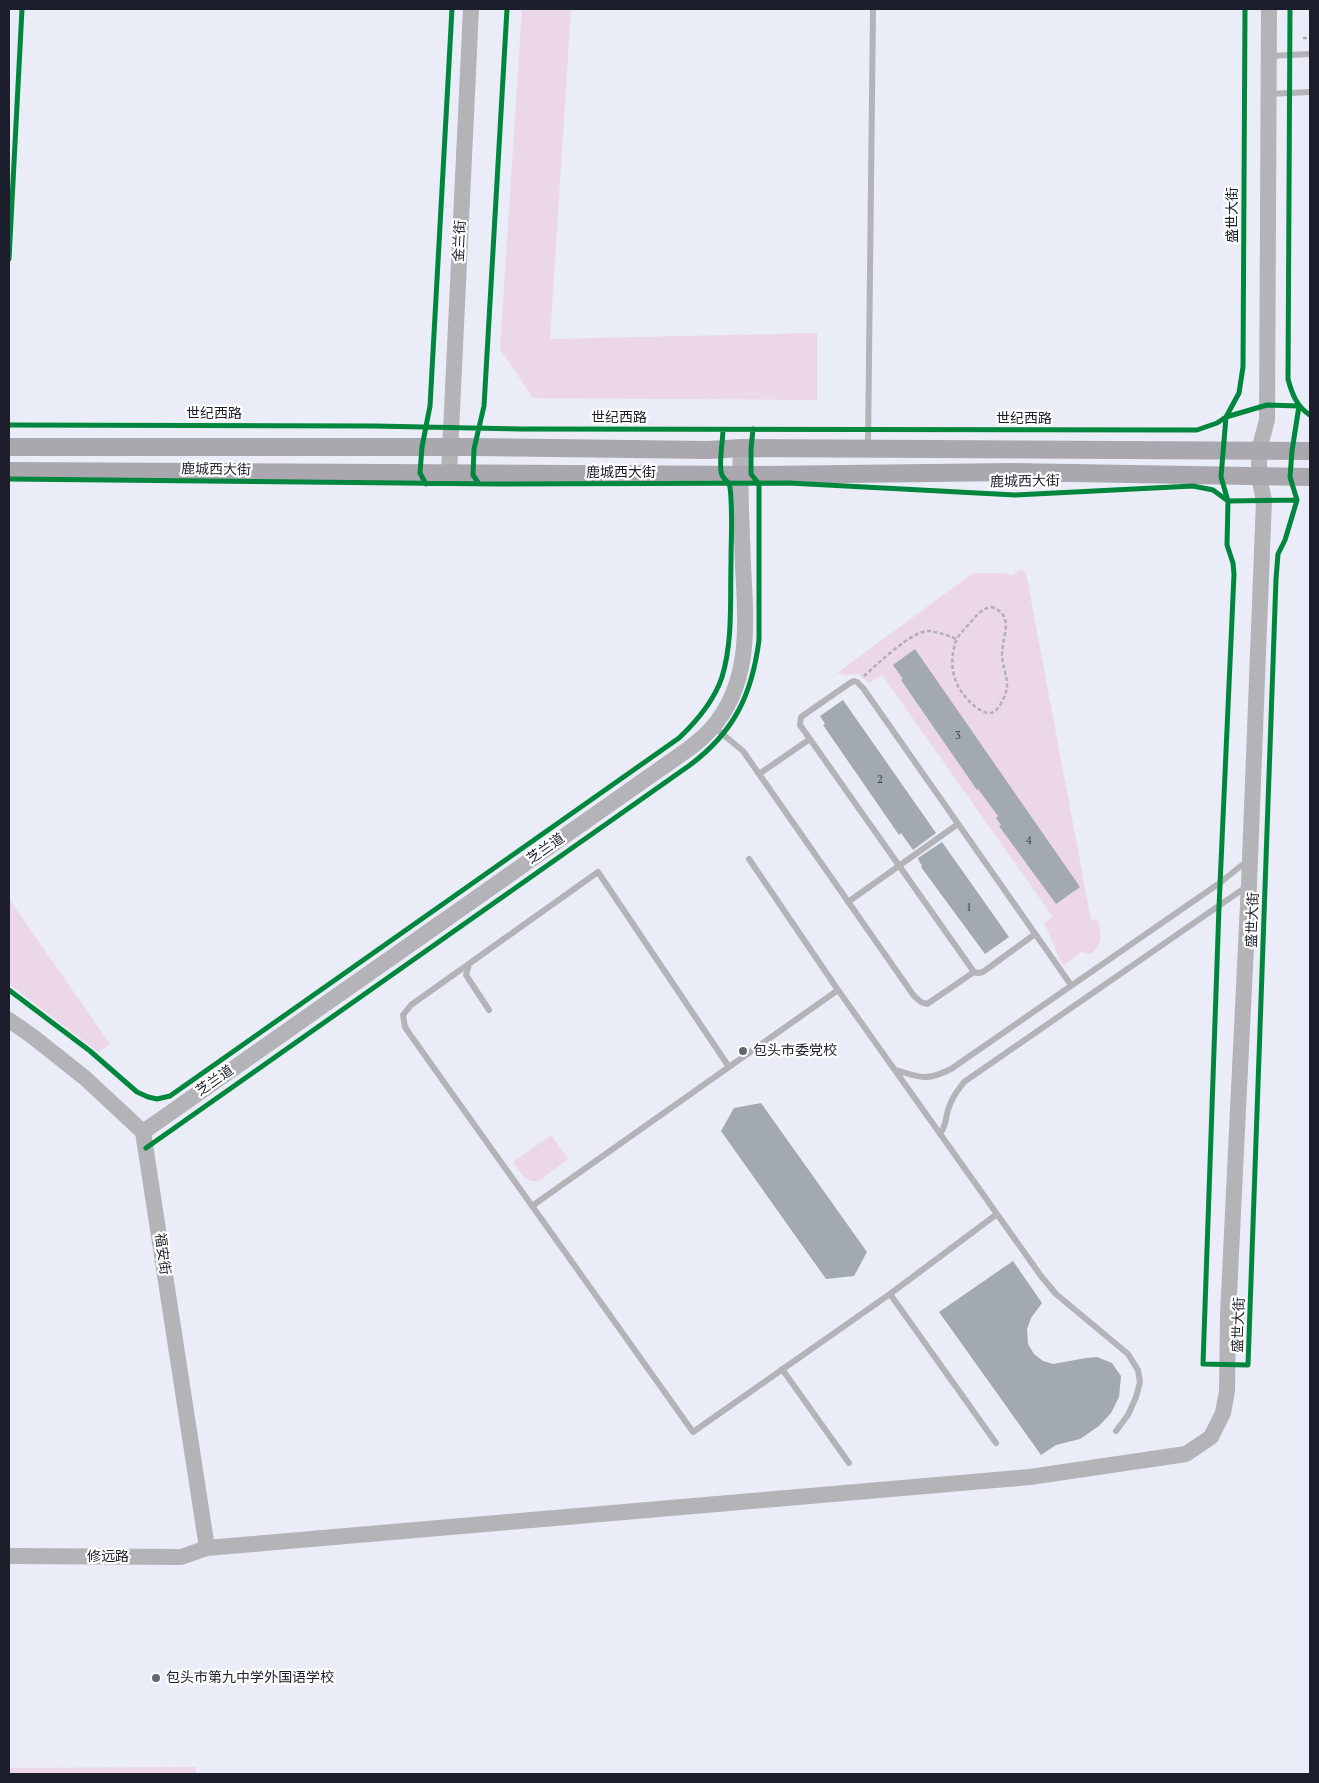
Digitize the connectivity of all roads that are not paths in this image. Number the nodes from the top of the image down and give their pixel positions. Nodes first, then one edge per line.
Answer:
1 (471, 9) edge
2 (873, 9) edge
3 (1269, 9) edge
4 (1310, 54) edge
5 (1269, 56) junction
6 (1310, 92) edge
7 (1269, 94) junction
8 (9, 446) edge
9 (451, 448) junction
10 (741, 448) junction
11 (868, 449) junction
12 (1259, 450) junction
13 (1310, 451) edge
14 (9, 471) edge
15 (450, 473) junction
16 (740, 474) junction
17 (1259, 477) junction
18 (1310, 477) edge
19 (713, 726) junction
20 (810, 739) junction
21 (759, 774) junction
22 (958, 824) junction
23 (748, 859) dead end
24 (1250, 859) junction
25 (899, 866) junction
26 (1249, 884) junction
27 (848, 902) junction
28 (1035, 934) junction
29 (470, 963) junction
30 (974, 972) junction
31 (1071, 985) junction
32 (838, 990) junction
33 (489, 1010) dead end
34 (9, 1020) edge
35 (728, 1067) junction
36 (895, 1070) junction
37 (143, 1132) junction
38 (940, 1134) junction
39 (532, 1206) junction
40 (997, 1214) junction
41 (890, 1294) junction
42 (782, 1369) junction
43 (1116, 1431) dead end
44 (996, 1443) dead end
45 (1186, 1454) joint
46 (849, 1463) dead end
47 (206, 1548) junction
48 (9, 1556) edge

1 - 9 street, 金兰街
2 - 11 lane
3 - 5 street, 盛世大街
4 - 5 lane
5 - 7 street, 盛世大街
6 - 7 lane
7 - 12 street, 盛世大街
8 - 9 main road, 鹿城西大街
9 - 10 main road, 鹿城西大街
9 - 15 street, 金兰街
10 - 11 main road, 鹿城西大街
10 - 16 street, 芝兰道
11 - 12 main road, 鹿城西大街
12 - 13 main road, 鹿城西大街
12 - 17 street, 盛世大街
14 - 15 main road, 鹿城西大街
15 - 16 main road, 鹿城西大街
16 - 17 main road, 鹿城西大街
16 - 19 street, 芝兰道
17 - 18 main road, 鹿城西大街
17 - 24 street, 盛世大街
19 - 21 lane
19 - 37 street, 芝兰道
20 - 21 lane
20 - 22 lane
20 - 25 lane
21 - 27 lane
22 - 25 lane
22 - 28 lane
23 - 32 lane
24 - 26 street, 盛世大街
24 - 31 lane
25 - 27 lane
25 - 30 lane
26 - 38 lane
26 - 45 street, 盛世大街
27 - 30 lane
28 - 30 lane
28 - 31 lane
29 - 33 lane
29 - 35 lane
29 - 39 lane
31 - 36 lane
32 - 35 lane
32 - 36 lane
34 - 37 street
35 - 39 lane
36 - 38 lane
37 - 47 street, 福安街
38 - 40 lane
39 - 42 lane
40 - 41 lane
40 - 43 lane
41 - 42 lane
41 - 44 lane
42 - 46 lane
45 - 47 street, 修远路
47 - 48 street, 修远路

